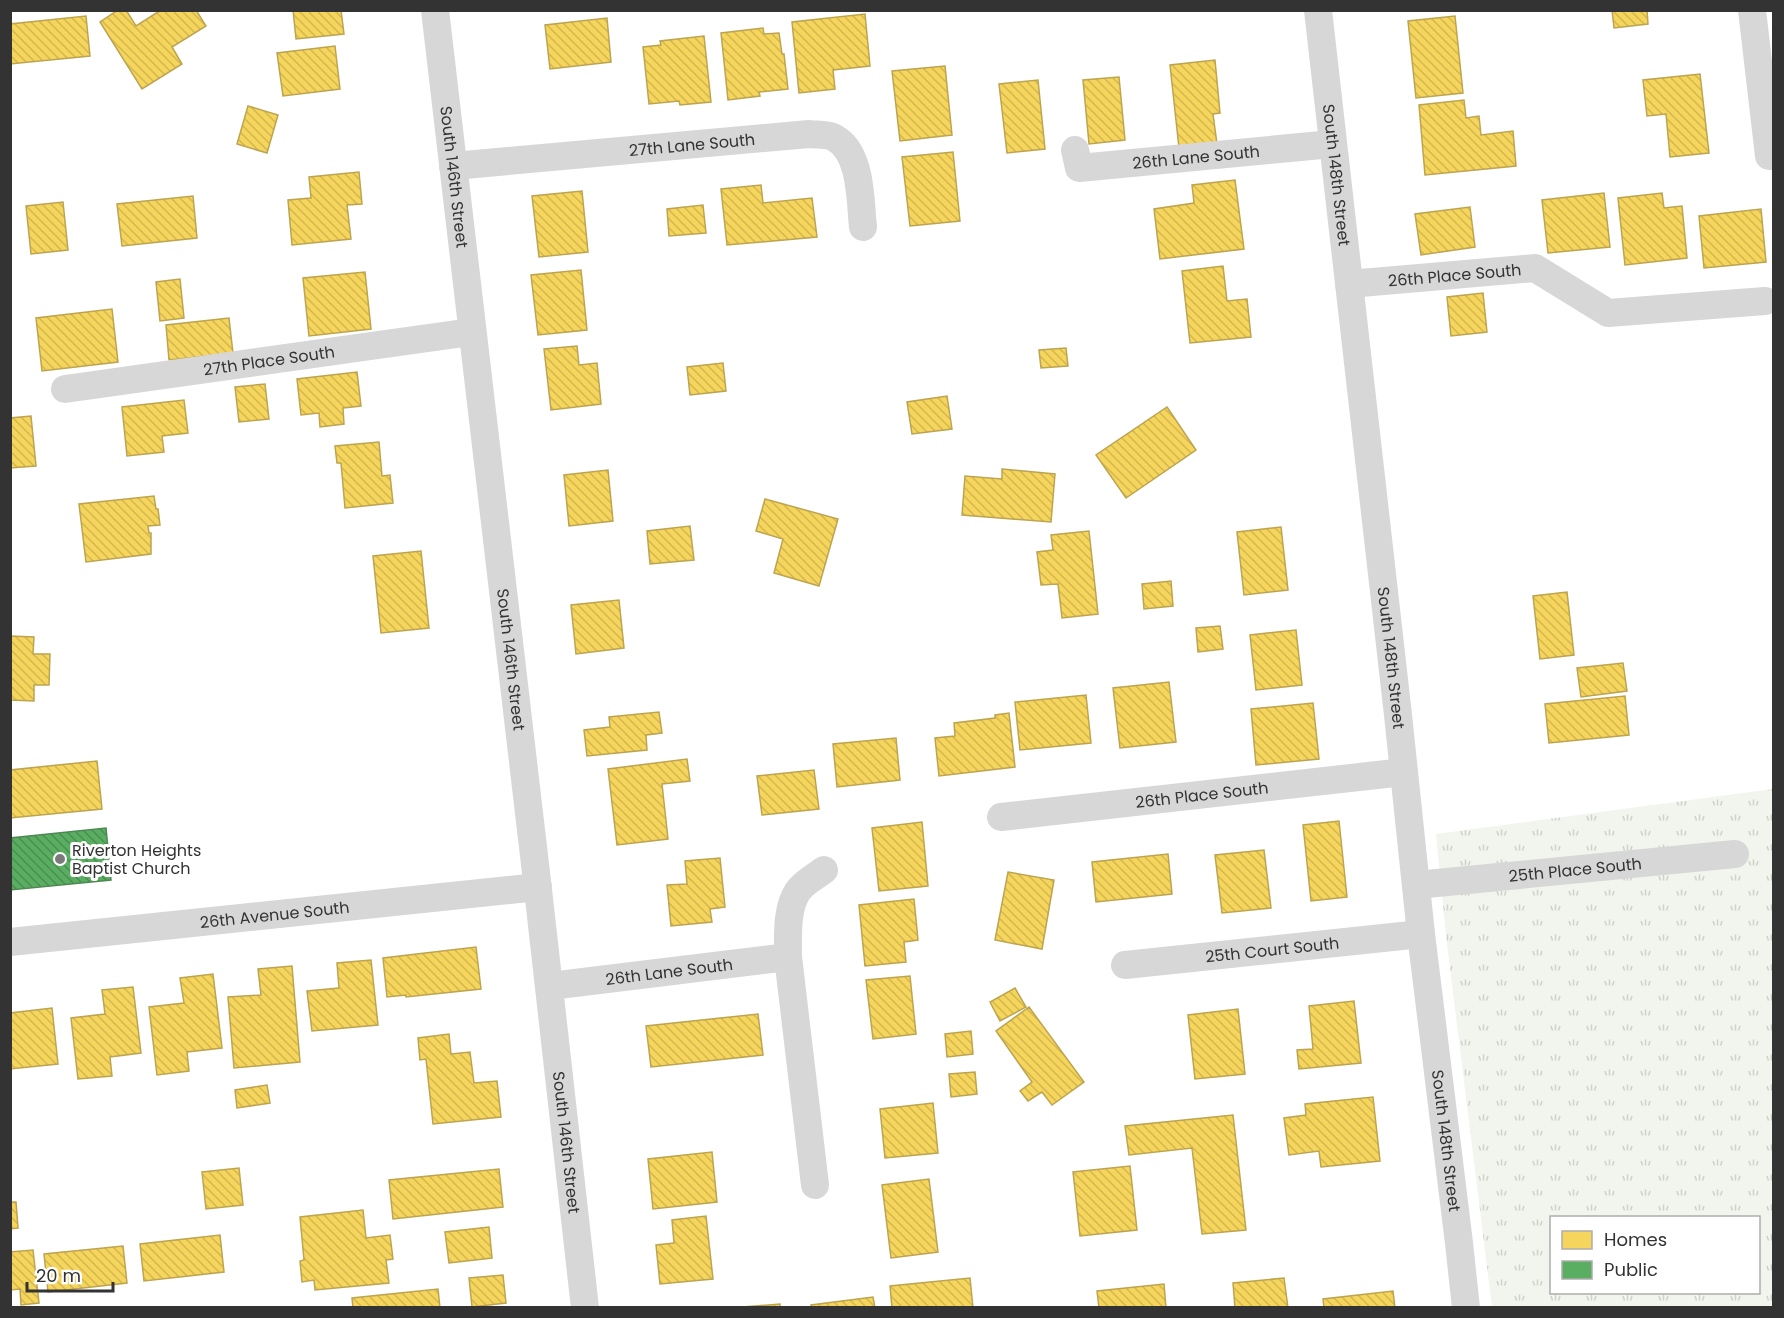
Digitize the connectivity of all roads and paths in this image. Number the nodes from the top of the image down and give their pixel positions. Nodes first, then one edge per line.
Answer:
1 (435, 10) edge
2 (1318, 10) edge
3 (1752, 10) edge
4 (1332, 144) junction
5 (1075, 150) dead end
6 (1773, 155) edge
7 (453, 166) junction
8 (863, 227) dead end
9 (1349, 284) junction
10 (1765, 301) dead end
11 (471, 332) junction
12 (65, 389) dead end
13 (1404, 772) junction
14 (1000, 817) dead end
15 (1735, 854) dead end
16 (824, 870) dead end
17 (1416, 885) junction
18 (537, 887) junction
19 (1421, 934) junction
20 (10, 942) edge
21 (788, 957) junction
22 (1125, 965) dead end
23 (550, 986) junction
24 (815, 1185) dead end
25 (585, 1308) edge
26 (1466, 1308) edge

1 - 7 street, South 146th Street
2 - 4 street, South 148th Street
3 - 6 street
4 - 5 street, 26th Lane South
4 - 9 street, South 148th Street
7 - 8 street, 27th Lane South
7 - 11 street, South 146th Street
9 - 10 street, 26th Place South
9 - 13 street, South 148th Street
11 - 12 street, 27th Place South
11 - 18 street, South 146th Street
13 - 14 street, 26th Place South
13 - 17 street, South 148th Street
15 - 17 street, 25th Place South
16 - 21 street
17 - 19 street, South 148th Street
18 - 20 street, 26th Avenue South
18 - 23 street, South 146th Street
19 - 22 street, 25th Court South
19 - 26 street, South 148th Street
21 - 23 street, 26th Lane South
21 - 24 street
23 - 25 street, South 146th Street

